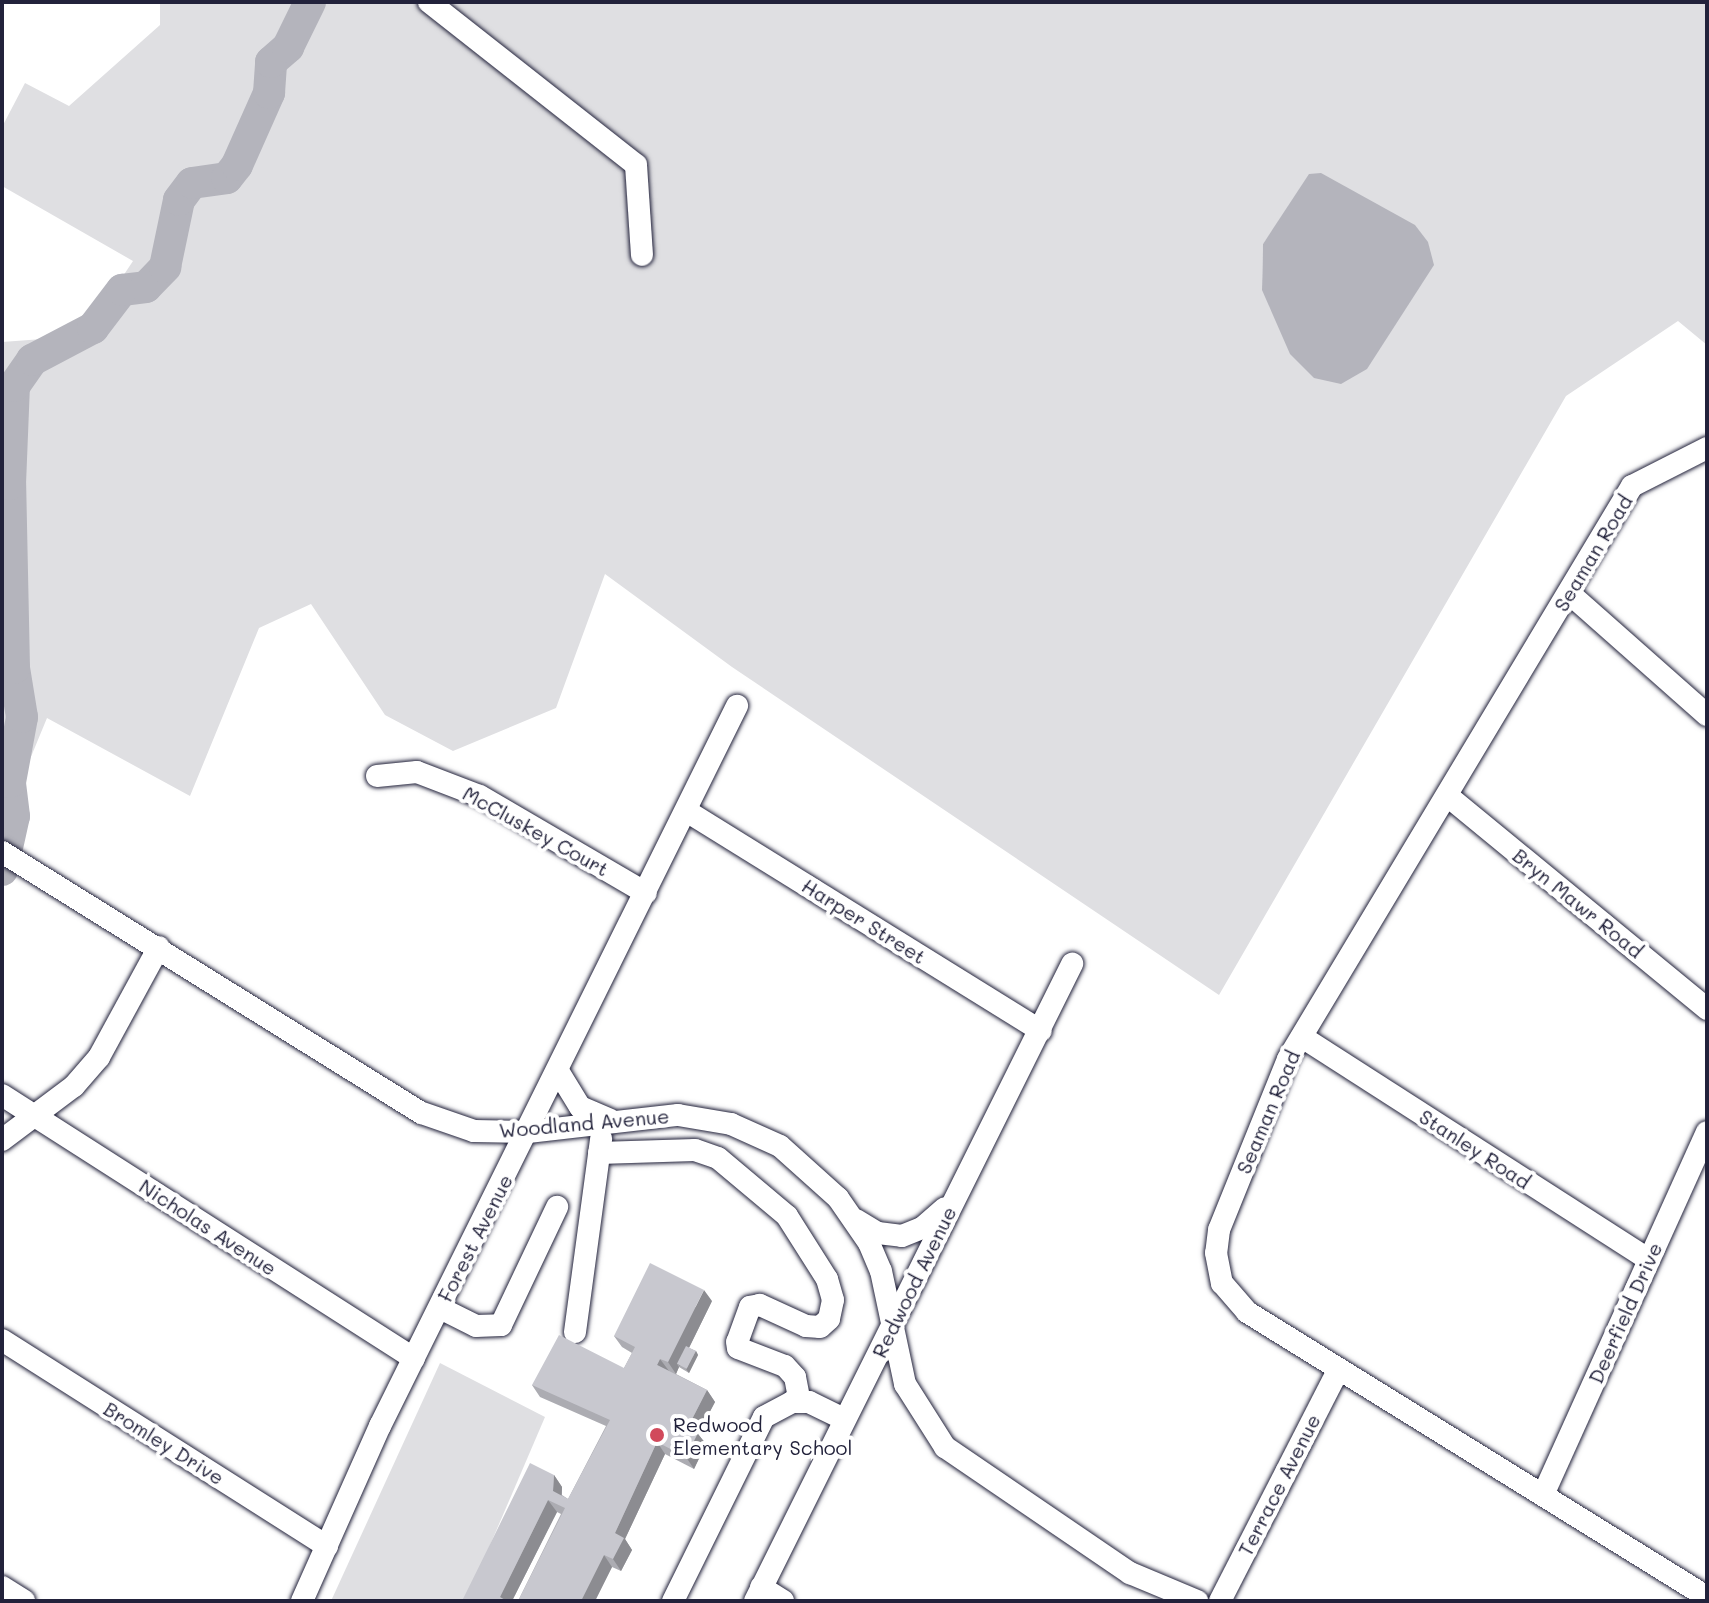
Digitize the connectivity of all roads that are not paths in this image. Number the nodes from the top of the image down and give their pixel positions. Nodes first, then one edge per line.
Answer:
1 (429, 2) edge
2 (642, 255) dead end
3 (1707, 448) edge
4 (1569, 593) junction
5 (737, 706) dead end
6 (1707, 715) edge
7 (377, 776) dead end
8 (1449, 797) junction
9 (688, 812) junction
10 (9, 855) edge
11 (646, 893) junction
12 (159, 947) junction
13 (1072, 964) dead end
14 (1707, 1009) edge
15 (1041, 1031) junction
16 (1302, 1037) junction
17 (558, 1071) junction
18 (2, 1095) edge
19 (35, 1116) junction
20 (608, 1121) junction
21 (528, 1132) junction
22 (1707, 1132) edge
23 (2, 1140) edge
24 (599, 1153) junction
25 (954, 1199) junction
26 (557, 1207) dead end
27 (854, 1219) junction
28 (1649, 1260) junction
29 (440, 1308) junction
30 (892, 1331) junction
31 (575, 1332) dead end
32 (2, 1340) edge
33 (414, 1358) junction
34 (1338, 1370) junction
35 (800, 1402) junction
36 (844, 1419) junction
37 (1543, 1495) junction
38 (327, 1546) junction
39 (2, 1587) edge
40 (758, 1594) edge
41 (1707, 1597) edge
42 (24, 1601) edge
43 (302, 1601) edge
44 (673, 1601) edge
45 (783, 1601) edge
46 (1197, 1601) edge
47 (1220, 1601) edge

1 - 2 street
3 - 4 street, Seaman Road
4 - 6 street
4 - 8 street, Seaman Road
5 - 9 street, Forest Avenue
7 - 11 street, McCluskey Court
8 - 14 street, Bryn Mawr Road
8 - 16 street, Seaman Road
9 - 11 street, Forest Avenue
9 - 15 street, Harper Street
10 - 12 street, Woodland Avenue
11 - 17 street, Forest Avenue
12 - 19 street
12 - 21 street, Woodland Avenue
13 - 15 street, Redwood Avenue
15 - 25 street, Redwood Avenue
16 - 28 street, Stanley Road
16 - 34 street, Seaman Road
17 - 20 street
17 - 21 street, Forest Avenue
18 - 19 street, Nicholas Avenue
19 - 23 street
19 - 33 street, Nicholas Avenue
20 - 21 street, Woodland Avenue
20 - 24 street
20 - 27 street, Woodland Avenue
21 - 29 street, Forest Avenue
22 - 28 street, Deerfield Drive
24 - 31 street
24 - 35 street
25 - 27 street
25 - 30 street, Redwood Avenue
26 - 29 street
27 - 30 street, Woodland Avenue
28 - 37 street, Deerfield Drive
29 - 33 street, Forest Avenue
30 - 36 street, Redwood Avenue
30 - 46 street, Woodland Avenue
32 - 38 street, Bromley Drive
33 - 38 street, Forest Avenue
34 - 37 street, Seaman Road
34 - 47 street, Terrace Avenue
35 - 36 street
35 - 44 street
36 - 40 street, Redwood Avenue
37 - 41 street, Seaman Road
38 - 43 street, Forest Avenue
39 - 42 street
40 - 45 street

